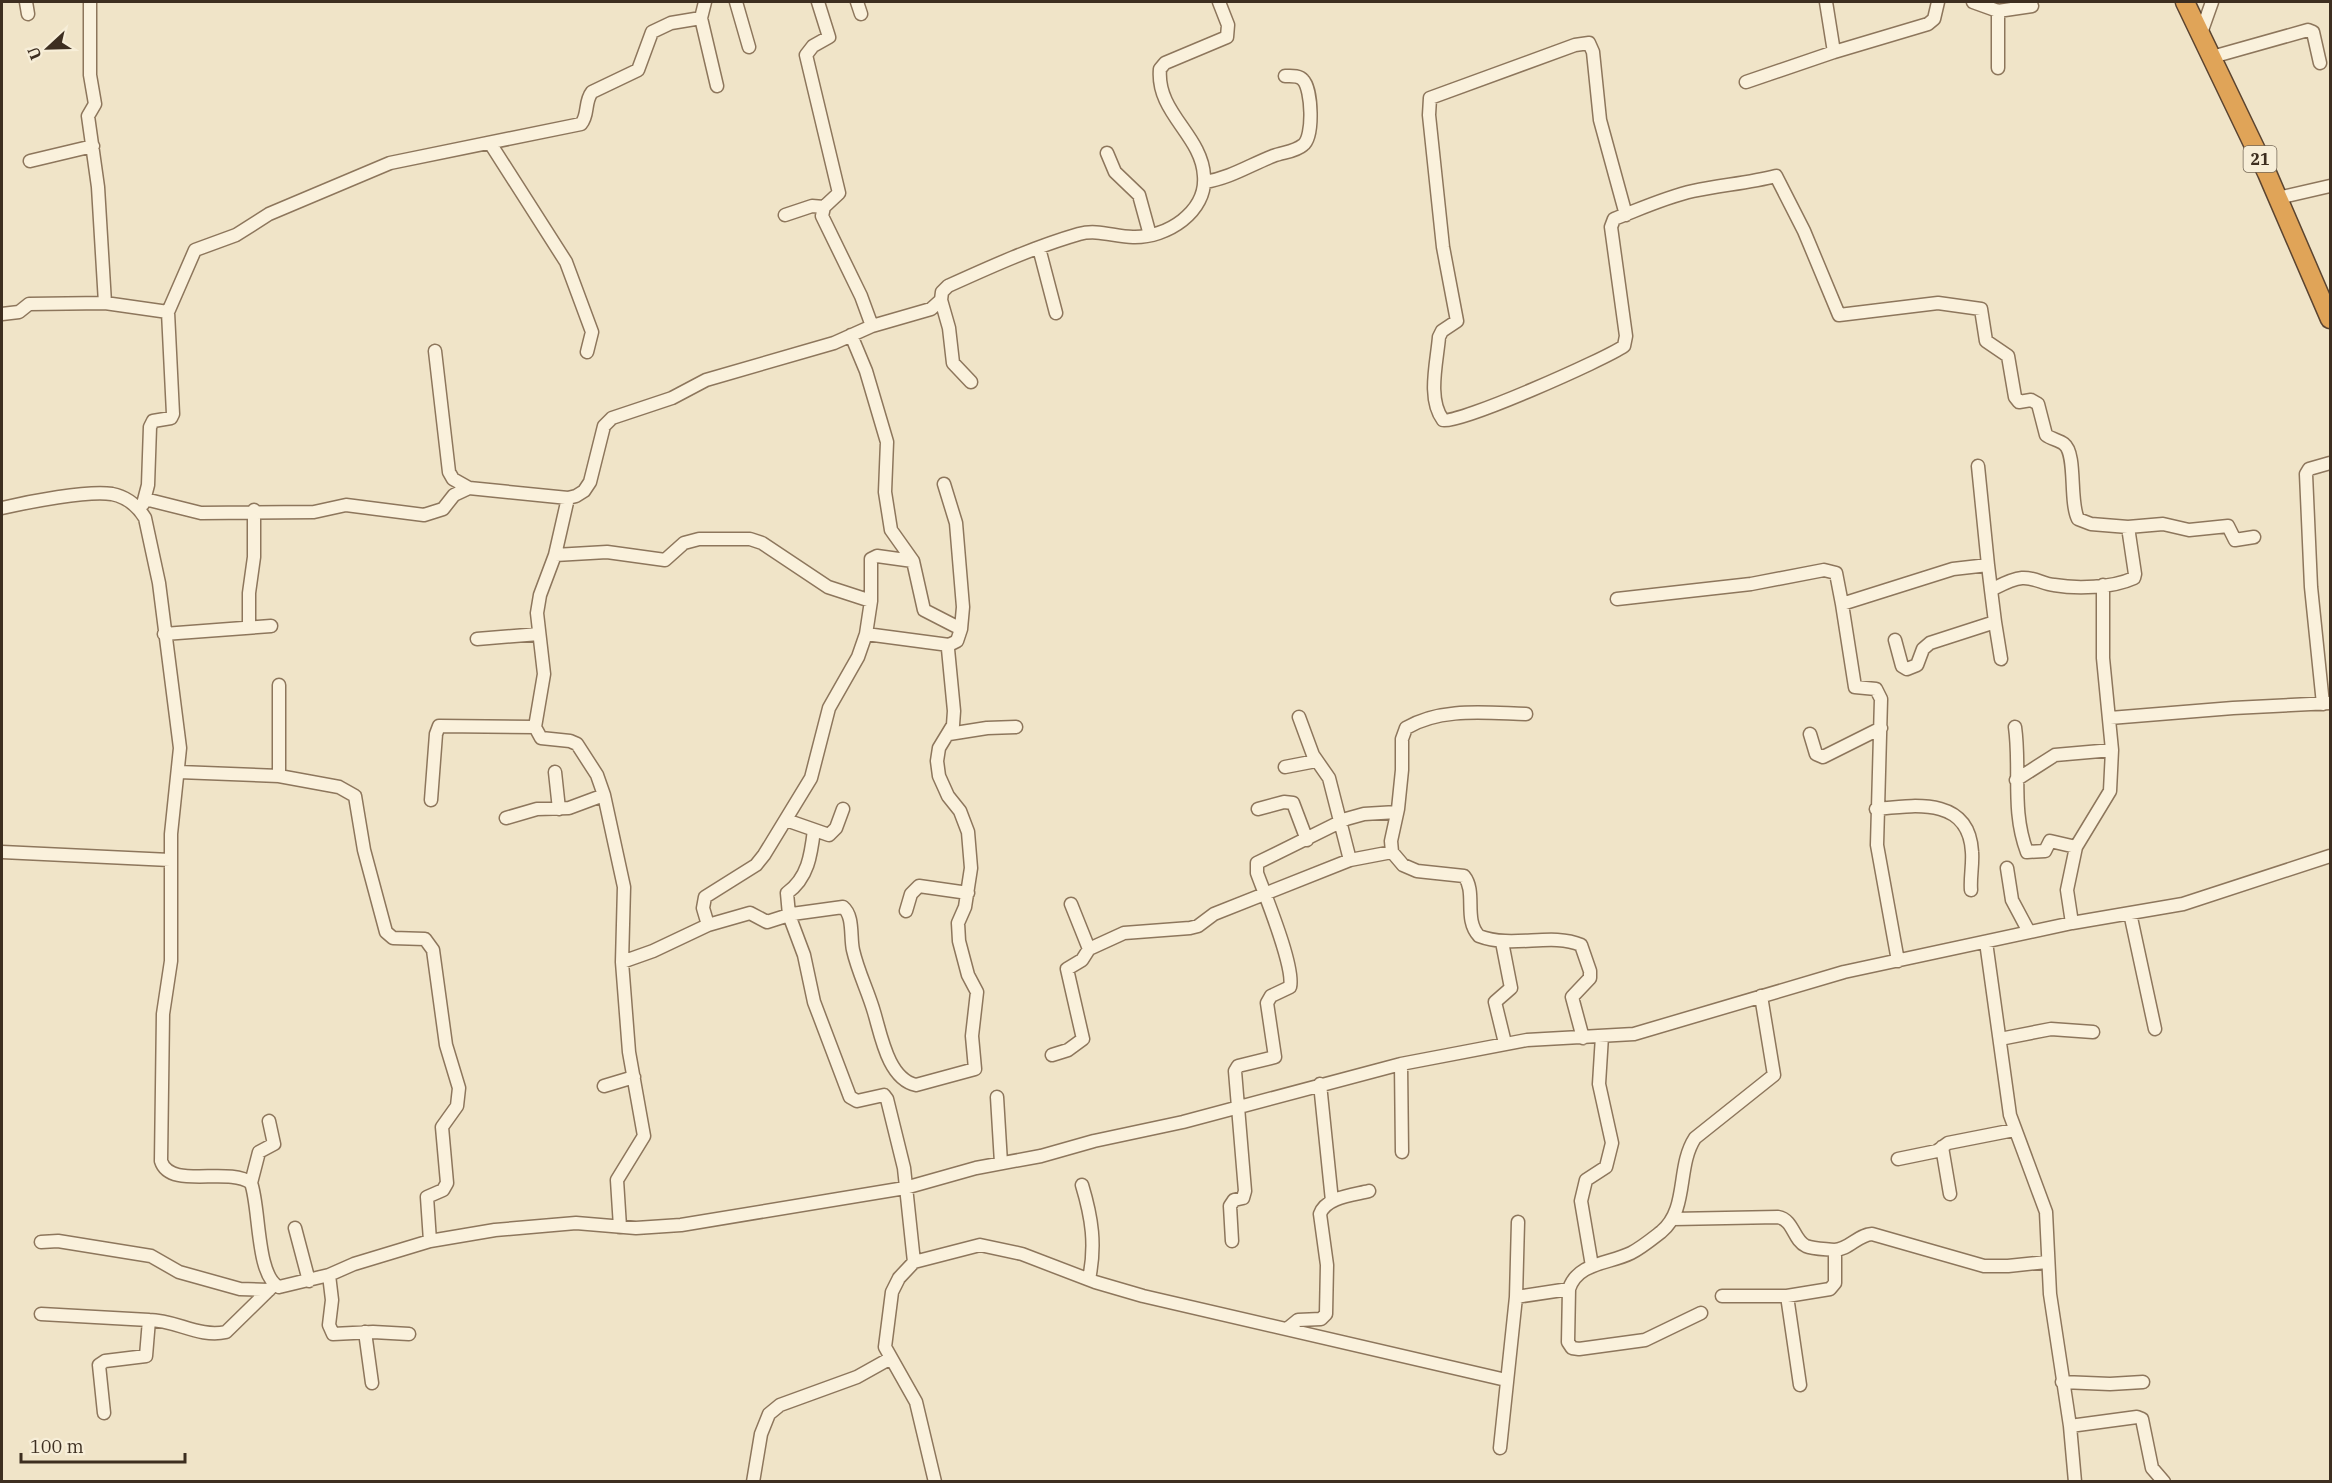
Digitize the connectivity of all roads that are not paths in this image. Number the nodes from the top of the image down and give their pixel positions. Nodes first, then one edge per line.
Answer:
1 (90, 2) edge
2 (705, 2) edge
3 (736, 2) edge
4 (818, 2) edge
5 (857, 2) edge
6 (1219, 2) edge
7 (1826, 2) edge
8 (1938, 2) edge
9 (1972, 2) edge
10 (2185, 2) edge
11 (2212, 2) edge
12 (2032, 6) dead end
13 (1998, 11) junction
14 (861, 14) dead end
15 (701, 18) junction
16 (2201, 33) junction
17 (749, 47) dead end
18 (1834, 52) junction
19 (2212, 57) junction
20 (2320, 63) dead end
21 (1998, 68) dead end
22 (1285, 76) dead end
23 (1746, 82) dead end
24 (717, 86) dead end
25 (490, 143) junction
26 (93, 146) junction
27 (1107, 153) dead end
28 (30, 161) dead end
29 (1204, 182) junction
30 (2331, 186) edge
31 (2278, 198) junction
32 (824, 207) junction
33 (785, 215) dead end
34 (1626, 215) junction
35 (1150, 235) junction
36 (1040, 248) junction
37 (941, 300) junction
38 (105, 303) junction
39 (168, 312) junction
40 (1056, 313) dead end
41 (2, 314) edge
42 (2331, 319) edge
43 (872, 326) junction
44 (851, 335) junction
45 (435, 351) dead end
46 (587, 352) dead end
47 (971, 382) dead end
48 (2331, 463) edge
49 (1978, 466) dead end
50 (944, 484) dead end
51 (469, 488) junction
52 (568, 498) junction
53 (142, 504) junction
54 (2, 508) edge
55 (254, 510) junction
56 (2128, 527) junction
57 (2254, 537) dead end
58 (555, 555) junction
59 (913, 561) junction
60 (1988, 565) junction
61 (2103, 585) junction
62 (1991, 590) junction
63 (1617, 599) dead end
64 (871, 601) junction
65 (1842, 604) junction
66 (1995, 622) junction
67 (271, 626) dead end
68 (249, 627) junction
69 (961, 629) junction
70 (164, 634) junction
71 (539, 634) junction
72 (866, 634) junction
73 (477, 639) dead end
74 (1895, 640) dead end
75 (948, 645) junction
76 (2001, 659) dead end
77 (279, 685) dead end
78 (2327, 704) edge
79 (1526, 714) dead end
80 (1299, 717) dead end
81 (2110, 718) junction
82 (535, 727) junction
83 (1016, 727) dead end
84 (1881, 728) junction
85 (2015, 728) dead end
86 (1810, 734) dead end
87 (949, 735) junction
88 (2112, 750) junction
89 (1316, 760) junction
90 (1285, 766) dead end
91 (178, 772) junction
92 (555, 772) dead end
93 (279, 776) junction
94 (2016, 780) junction
95 (604, 795) junction
96 (431, 800) dead end
97 (843, 808) dead end
98 (559, 809) junction
99 (1258, 809) dead end
100 (1876, 809) junction
101 (1397, 812) junction
102 (506, 818) dead end
103 (786, 820) junction
104 (1340, 821) junction
105 (814, 830) junction
106 (1306, 840) junction
107 (2076, 847) junction
108 (2, 852) edge
109 (1392, 852) junction
110 (2331, 856) edge
111 (170, 860) junction
112 (1350, 860) junction
113 (2007, 868) dead end
114 (1971, 890) dead end
115 (968, 893) junction
116 (1265, 894) junction
117 (1071, 904) dead end
118 (906, 911) dead end
119 (2130, 913) junction
120 (789, 915) junction
121 (2072, 923) junction
122 (708, 924) junction
123 (2029, 932) junction
124 (1502, 942) junction
125 (1986, 942) junction
126 (1089, 949) junction
127 (1898, 961) junction
128 (622, 962) junction
129 (1761, 996) junction
130 (2156, 1029) dead end
131 (2093, 1032) dead end
132 (1602, 1036) junction
133 (1583, 1038) junction
134 (2000, 1039) junction
135 (1505, 1043) junction
136 (1052, 1055) dead end
137 (1401, 1064) junction
138 (634, 1077) junction
139 (1320, 1084) junction
140 (604, 1086) dead end
141 (997, 1097) dead end
142 (1238, 1106) junction
143 (269, 1121) dead end
144 (2014, 1130) junction
145 (1942, 1147) junction
146 (1402, 1152) dead end
147 (1898, 1159) dead end
148 (1001, 1163) junction
149 (251, 1183) junction
150 (1083, 1185) dead end
151 (905, 1188) junction
152 (1369, 1191) dead end
153 (1950, 1194) dead end
154 (1332, 1201) junction
155 (1673, 1219) junction
156 (1518, 1222) dead end
157 (620, 1227) junction
158 (295, 1228) dead end
159 (430, 1241) junction
160 (1232, 1241) dead end
161 (41, 1242) dead end
162 (1835, 1250) junction
163 (914, 1262) junction
164 (2047, 1265) junction
165 (1592, 1266) junction
166 (329, 1275) junction
167 (1089, 1280) junction
168 (309, 1281) junction
169 (272, 1287) junction
170 (1569, 1289) junction
171 (1722, 1296) dead end
172 (1786, 1296) junction
173 (1516, 1297) junction
174 (1701, 1313) dead end
175 (41, 1314) dead end
176 (149, 1320) junction
177 (1287, 1329) junction
178 (365, 1332) junction
179 (409, 1334) dead end
180 (893, 1362) junction
181 (1506, 1380) junction
182 (2062, 1382) junction
183 (2144, 1382) dead end
184 (372, 1383) dead end
185 (1800, 1385) dead end
186 (104, 1413) dead end
187 (2070, 1426) junction
188 (1500, 1448) dead end
189 (753, 1482) edge
190 (934, 1482) edge
191 (2074, 1482) edge
192 (2164, 1482) edge

1 - 26 street
2 - 15 street
3 - 17 street
4 - 32 street
5 - 14 street
6 - 29 street
7 - 18 street
8 - 18 street
9 - 13 street
10 - 16 highway, 21
11 - 16 street
12 - 13 street
13 - 21 street
15 - 24 street
15 - 25 street
16 - 19 highway, 21
18 - 23 street
19 - 20 street
19 - 31 highway, 21
22 - 29 street
25 - 39 street
25 - 46 street
26 - 28 street
26 - 38 street
27 - 35 street
29 - 35 street
30 - 31 street
31 - 42 highway, 21
32 - 33 street
32 - 43 street
34 - 34 street
34 - 56 street
35 - 36 street
36 - 37 street
36 - 40 street
37 - 43 street
37 - 47 street
38 - 39 street
38 - 41 street
39 - 53 street
43 - 44 street
44 - 52 street
44 - 59 street
45 - 51 street
48 - 78 street
49 - 60 street
50 - 69 street
51 - 52 street
51 - 55 street
52 - 58 street
53 - 54 street
53 - 55 street
53 - 70 street
55 - 68 street
56 - 57 street
56 - 61 street
58 - 64 street
58 - 71 street
59 - 64 street
59 - 69 street
60 - 62 street
60 - 65 street
61 - 62 street
61 - 81 street
62 - 66 street
63 - 65 street
64 - 72 street
65 - 84 street
66 - 74 street
66 - 76 street
67 - 68 street
68 - 70 street
69 - 75 street
70 - 91 street
71 - 73 street
71 - 82 street
72 - 75 street
72 - 103 street
75 - 87 street
77 - 93 street
78 - 81 street
79 - 101 street
80 - 89 street
81 - 88 street
82 - 95 street
82 - 96 street
83 - 87 street
84 - 86 street
84 - 100 street
85 - 94 street
87 - 115 street
88 - 94 street
88 - 107 street
89 - 90 street
89 - 104 street
91 - 93 street
91 - 111 street
92 - 98 street
93 - 159 street
94 - 107 street
95 - 98 street
95 - 128 street
97 - 105 street
98 - 102 street
99 - 106 street
100 - 114 street
100 - 127 street
101 - 104 street
101 - 109 street
103 - 105 street
103 - 122 street
104 - 106 street
104 - 112 street
105 - 120 street
106 - 116 street
107 - 121 street
108 - 111 street
109 - 112 street
109 - 124 street
110 - 119 street
111 - 149 street
112 - 116 street
113 - 123 street
115 - 118 street
115 - 120 street
116 - 126 street
116 - 142 street
117 - 126 street
119 - 121 street
119 - 130 street
120 - 122 street
120 - 151 street
121 - 123 street
122 - 128 street
123 - 125 street
124 - 133 street
124 - 135 street
125 - 127 street
125 - 134 street
126 - 136 street
127 - 129 street
128 - 138 street
129 - 132 street
129 - 155 street
131 - 134 street
132 - 133 street
132 - 165 street
133 - 135 street
134 - 144 street
135 - 137 street
137 - 139 street
137 - 146 street
138 - 140 street
138 - 157 street
139 - 142 street
139 - 154 street
141 - 148 street
142 - 148 street
142 - 160 street
143 - 149 street
144 - 145 street
144 - 164 street
145 - 147 street
145 - 153 street
148 - 151 street
149 - 169 street
150 - 167 street
151 - 157 street
151 - 163 street
152 - 154 street
154 - 177 street
155 - 162 street
155 - 165 street
156 - 173 street
157 - 159 street
158 - 168 street
159 - 166 street
161 - 169 street
162 - 164 street
162 - 172 street
163 - 167 street
163 - 180 street
164 - 182 street
165 - 170 street
166 - 168 street
166 - 178 street
167 - 177 street
168 - 169 street
169 - 176 street
170 - 173 street
170 - 174 street
171 - 172 street
172 - 185 street
173 - 181 street
175 - 176 street
176 - 186 street
177 - 181 street
178 - 179 street
178 - 184 street
180 - 189 street
180 - 190 street
181 - 188 street
182 - 183 street
182 - 187 street
187 - 191 street
187 - 192 street

